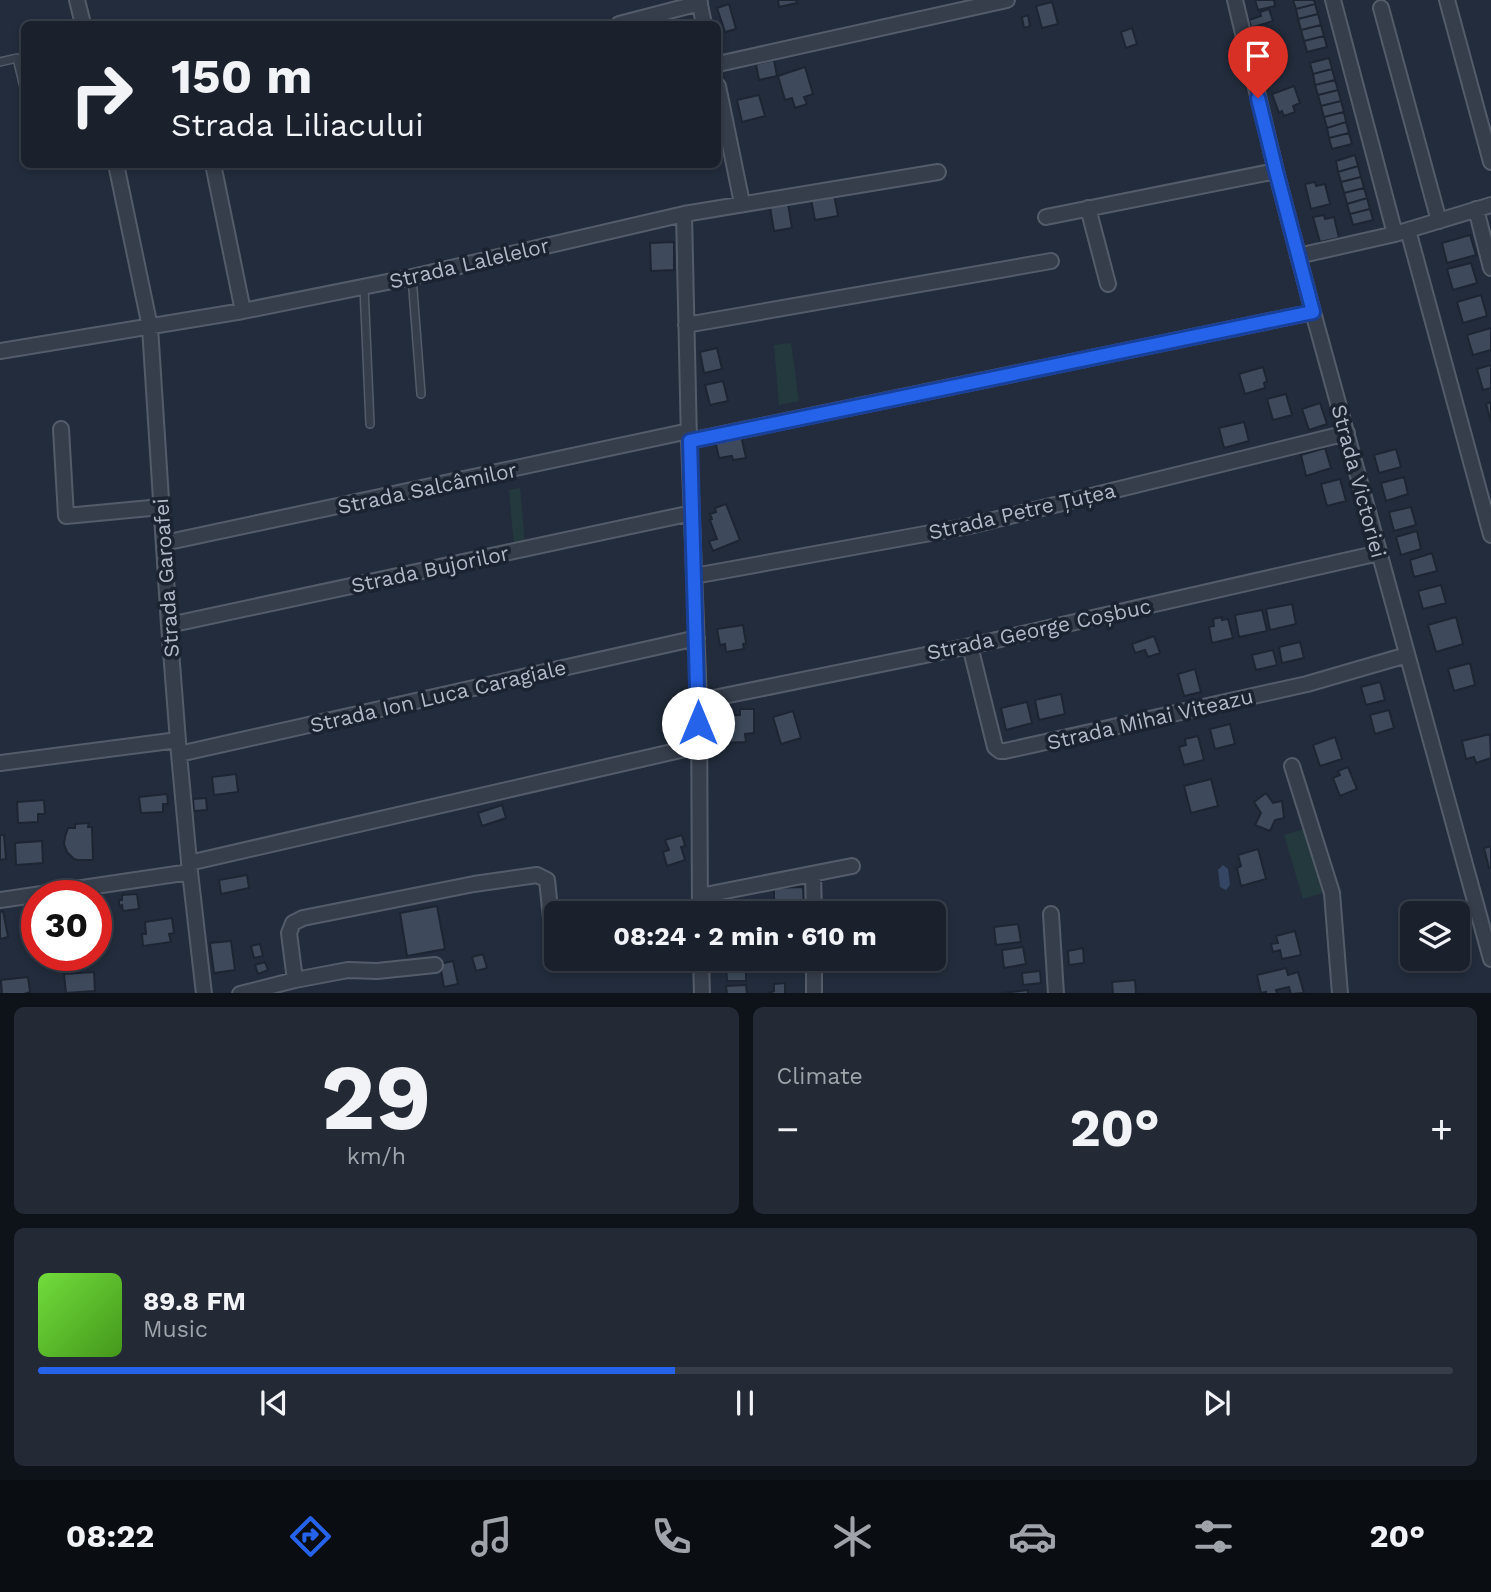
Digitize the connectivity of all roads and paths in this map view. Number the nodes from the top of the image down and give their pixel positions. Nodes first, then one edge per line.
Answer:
1 (77, 0) edge
2 (1007, 0) edge
3 (1235, 0) edge
4 (1333, 0) edge
5 (1447, 0) edge
6 (699, 2) edge
7 (1381, 8) dead end
8 (82, 21) edge
9 (631, 21) edge
10 (703, 21) edge
11 (0, 62) edge
12 (721, 63) edge
13 (21, 75) edge
14 (721, 101) edge
15 (1491, 162) edge
16 (117, 168) edge
17 (214, 168) edge
18 (1276, 171) junction
19 (938, 172) dead end
20 (742, 203) junction
21 (1491, 205) edge
22 (1088, 208) junction
23 (1476, 209) junction
24 (684, 214) junction
25 (1046, 217) dead end
26 (1439, 221) junction
27 (1401, 232) junction
28 (1298, 256) junction
29 (1051, 261) dead end
30 (1491, 268) edge
31 (412, 277) junction
32 (1108, 284) dead end
33 (364, 286) junction
34 (243, 310) junction
35 (1313, 312) junction
36 (687, 325) junction
37 (150, 327) junction
38 (0, 351) edge
39 (421, 394) dead end
40 (370, 424) dead end
41 (61, 429) dead end
42 (1346, 433) junction
43 (689, 436) junction
44 (162, 507) junction
45 (692, 513) junction
46 (1491, 535) edge
47 (164, 543) junction
48 (1379, 553) junction
49 (694, 576) junction
50 (169, 625) junction
51 (696, 638) junction
52 (970, 646) junction
53 (1407, 655) junction
54 (699, 701) junction
55 (698, 746) junction
56 (178, 747) junction
57 (0, 763) edge
58 (1292, 766) dead end
59 (852, 866) dead end
60 (190, 868) junction
61 (813, 875) junction
62 (700, 896) junction
63 (0, 900) edge
64 (549, 901) edge
65 (700, 901) edge
66 (814, 901) edge
67 (1051, 914) dead end
68 (1491, 960) edge
69 (435, 965) dead end
70 (701, 971) edge
71 (814, 971) edge
72 (295, 980) junction
73 (204, 993) edge
74 (240, 993) edge
75 (702, 993) edge
76 (814, 993) edge
77 (1056, 993) edge
78 (1339, 993) edge

1 - 8 street
2 - 12 street
3 - 18 street, Strada Victoriei
4 - 27 street
5 - 15 street
6 - 9 street
6 - 10 street
7 - 26 street
11 - 13 lane
14 - 20 street
16 - 37 street, Strada Garoafei
17 - 34 street
18 - 22 street
18 - 28 street, Strada Victoriei
19 - 20 street, Strada Lalelelor
20 - 24 street, Strada Lalelelor
21 - 23 street
22 - 25 street
22 - 32 street
23 - 26 street
23 - 30 street
24 - 31 street, Strada Lalelelor
24 - 36 street
26 - 27 street
27 - 28 street
27 - 46 street
28 - 35 street, Strada Victoriei
29 - 36 street
31 - 33 street, Strada Lalelelor
31 - 39 lane
33 - 34 street, Strada Lalelelor
33 - 40 lane
34 - 37 street, Strada Lalelelor
35 - 42 street, Strada Victoriei
35 - 43 street, Strada Salcâmilor
36 - 43 street
37 - 38 street, Strada Lalelelor
37 - 44 street, Strada Garoafei
41 - 44 street
42 - 48 street, Strada Victoriei
42 - 49 street, Strada Petre Țuțea
43 - 45 street
43 - 47 street, Strada Salcâmilor
44 - 47 street, Strada Garoafei
45 - 49 street
45 - 50 street, Strada Bujorilor
47 - 50 street, Strada Garoafei
48 - 52 street, Strada George Coșbuc
48 - 53 street, Strada Victoriei
49 - 51 street
50 - 56 street, Strada Garoafei
51 - 54 street
51 - 56 street, Strada Ion Luca Caragiale
52 - 53 street, Strada Mihai Viteazu
52 - 54 street, Strada George Coșbuc
53 - 68 street, Strada Victoriei
54 - 55 street
55 - 60 street
55 - 62 street
56 - 57 street, Strada Ion Luca Caragiale
56 - 60 street, Strada Garoafei
58 - 78 street
59 - 61 street
60 - 63 street
60 - 73 street, Strada Garoafei
61 - 62 street
61 - 66 street
62 - 65 street
64 - 72 street
67 - 77 street
69 - 72 street
70 - 75 street
71 - 76 street
72 - 74 street

